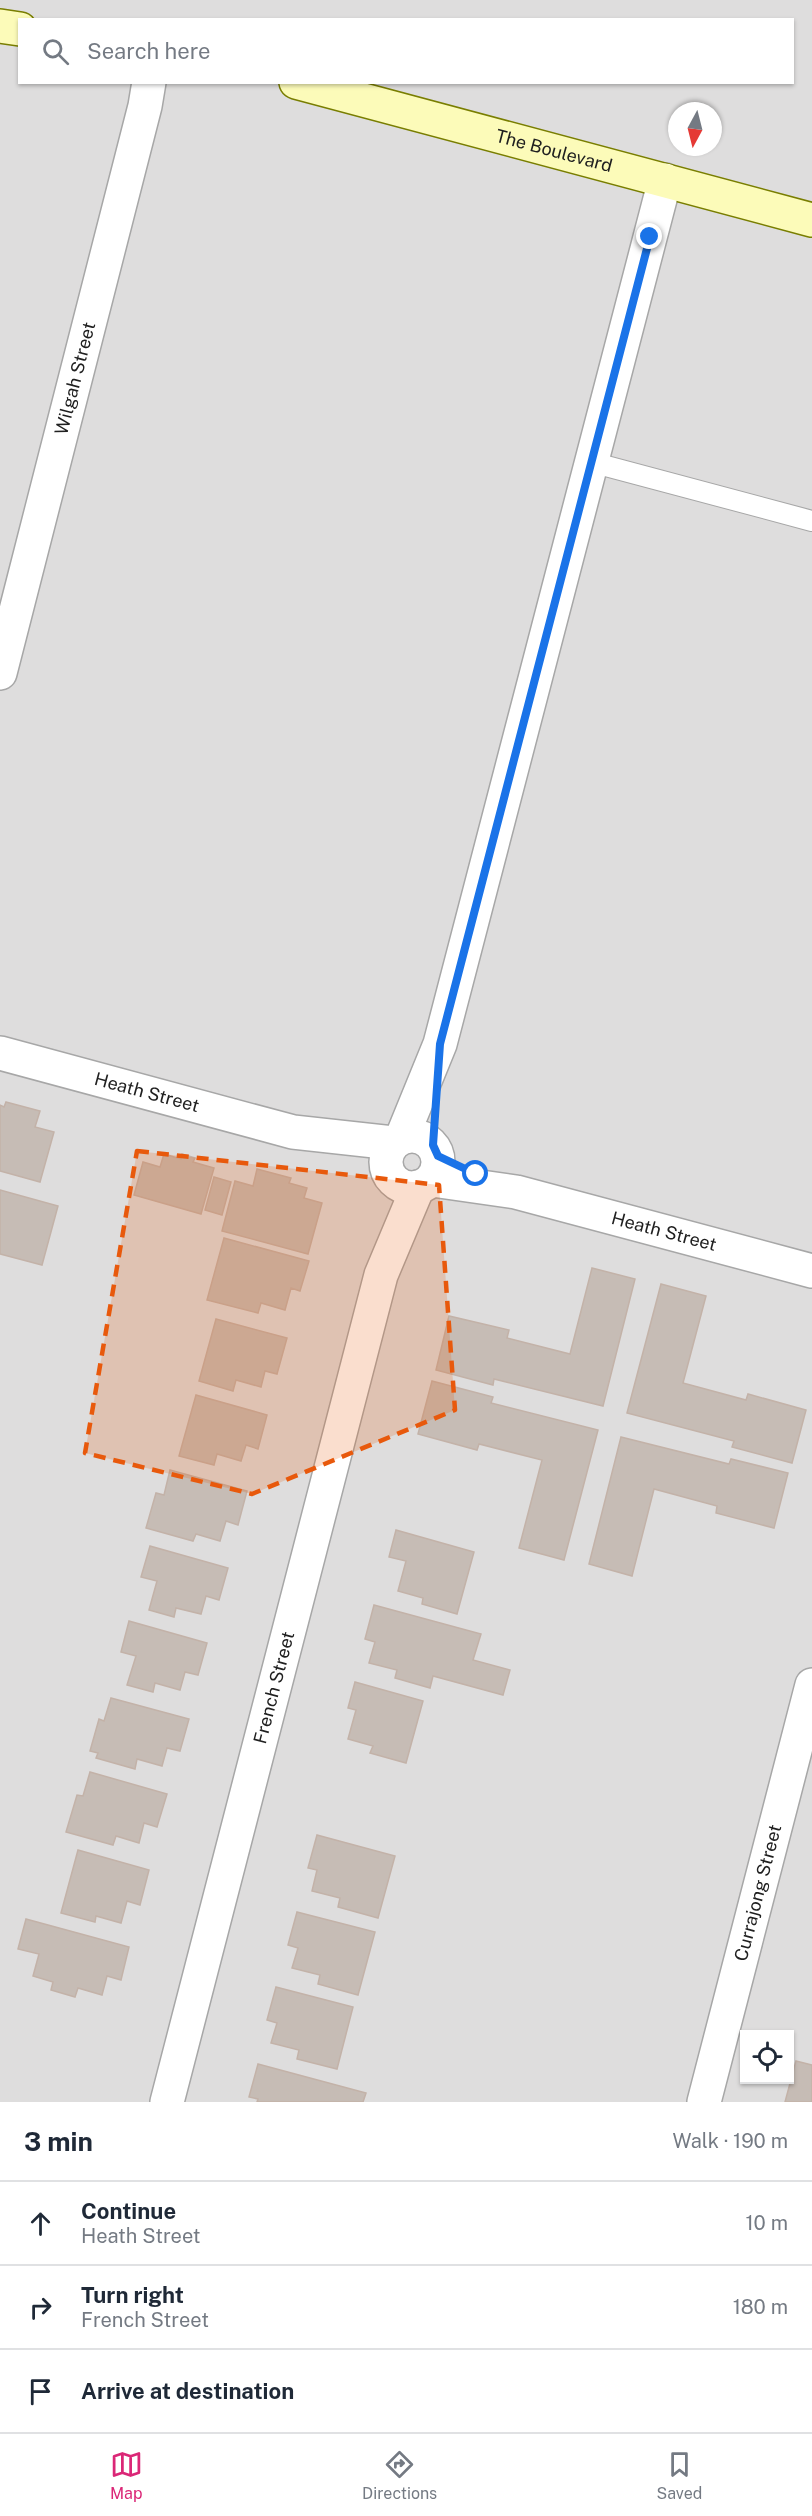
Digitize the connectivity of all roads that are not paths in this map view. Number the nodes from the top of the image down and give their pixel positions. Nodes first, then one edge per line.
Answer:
1 (0, 26) edge
2 (18, 29) edge
3 (149, 84) edge
4 (304, 84) edge
5 (665, 180) junction
6 (812, 220) edge
7 (591, 462) junction
8 (812, 521) edge
9 (0, 673) edge
10 (0, 1053) edge
11 (412, 1162) junction
12 (812, 1271) edge
13 (812, 1685) edge
14 (167, 2102) edge
15 (704, 2102) edge

1 - 2 street
3 - 9 street, Wilgah Street
4 - 5 street, The Boulevard
5 - 6 street, The Boulevard
5 - 7 street, French Street
7 - 8 lane
7 - 11 street, French Street
10 - 11 street, Heath Street
11 - 12 street, Heath Street
11 - 14 street, French Street
13 - 15 street, Currajong Street

